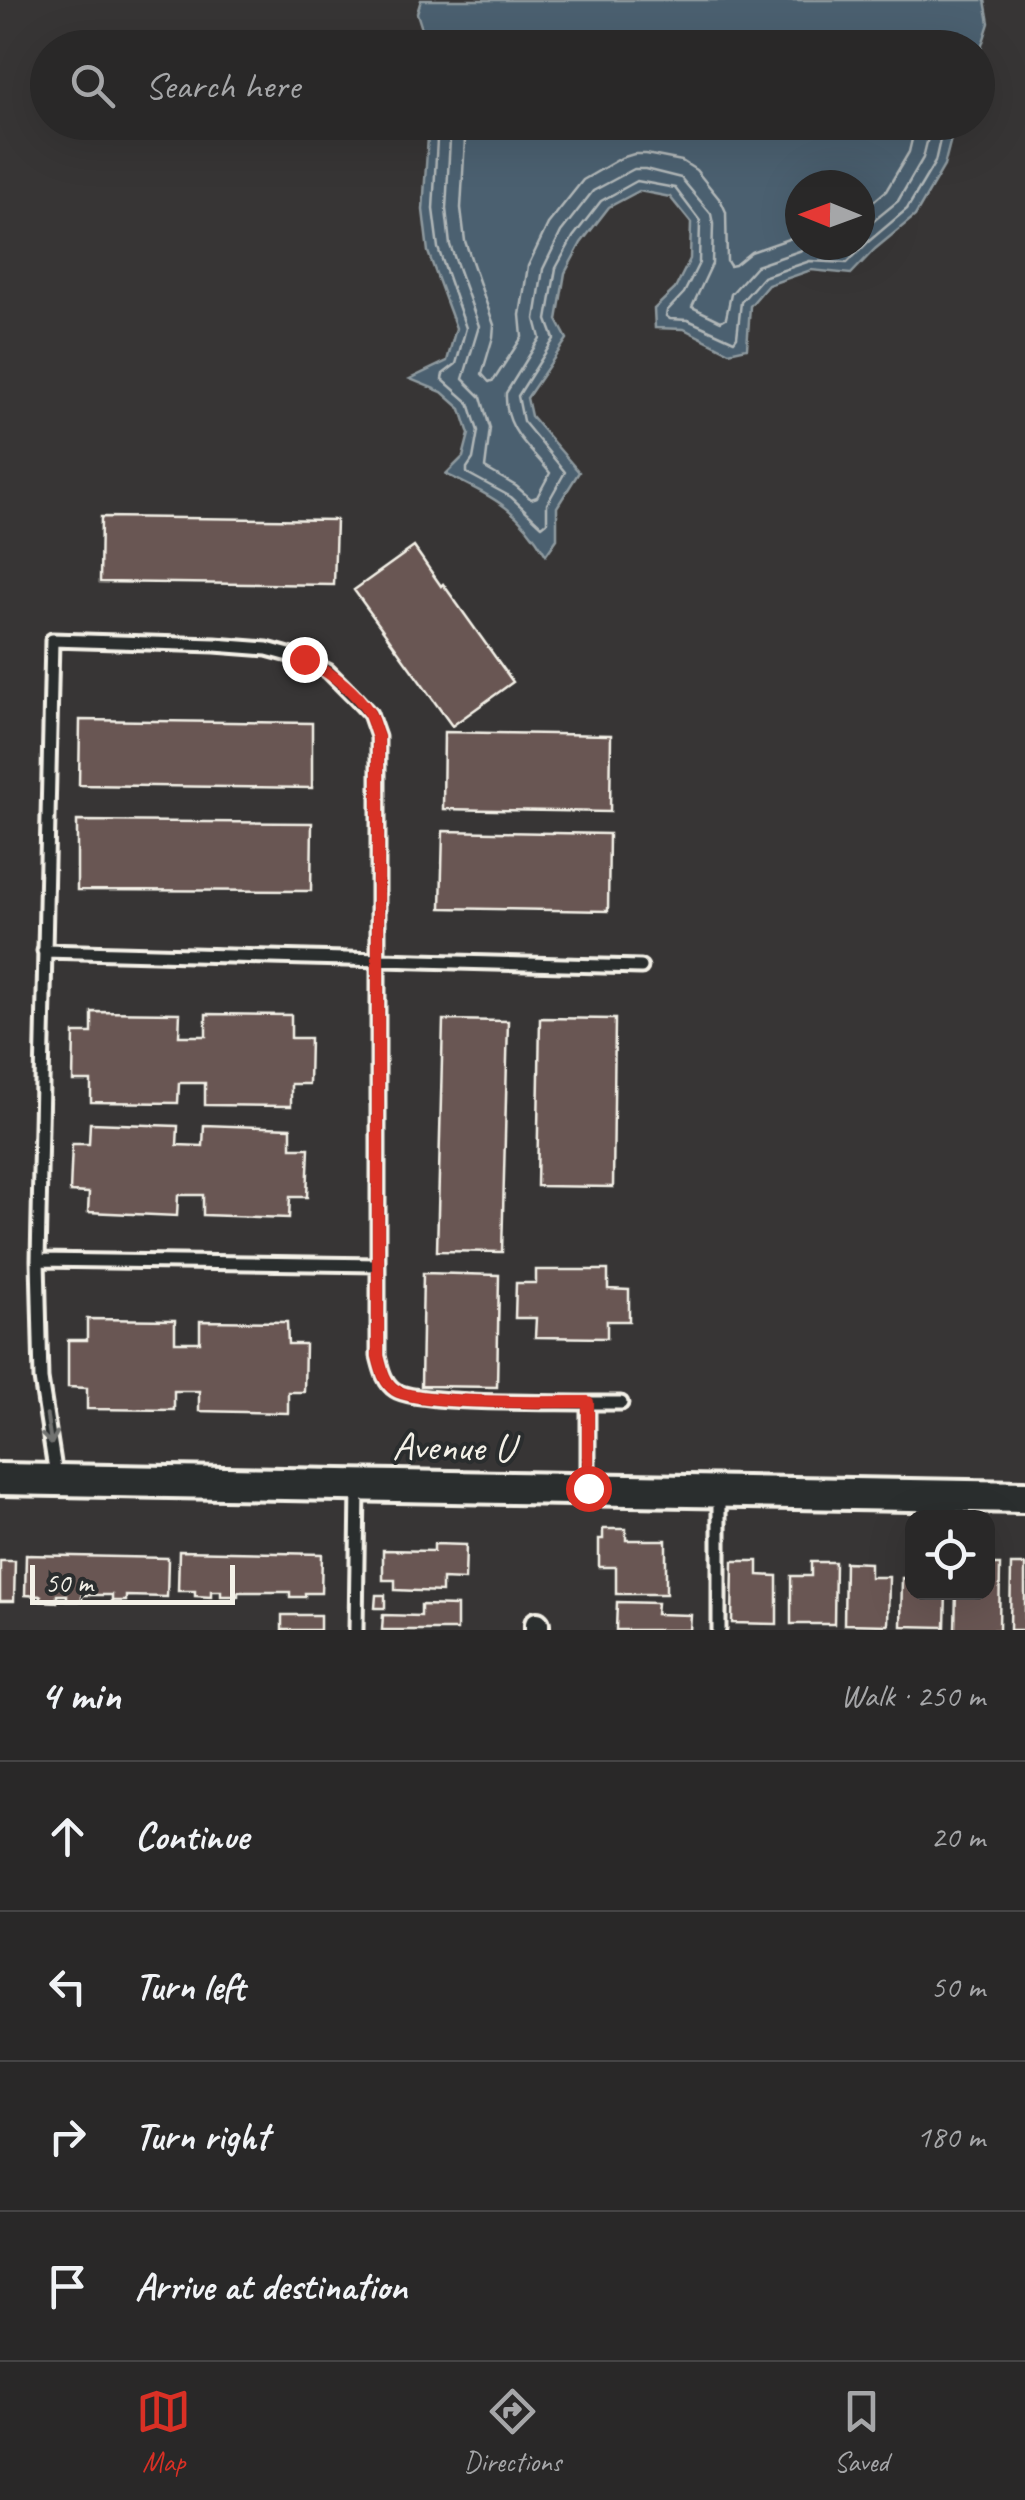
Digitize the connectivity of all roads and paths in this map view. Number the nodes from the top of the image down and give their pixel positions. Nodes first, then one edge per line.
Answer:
1 (44, 950) junction
2 (378, 961) junction
3 (641, 967) dead end
4 (38, 1260) junction
5 (378, 1265) junction
6 (588, 1402) junction
7 (621, 1403) dead end
8 (0, 1479) edge
9 (57, 1480) junction
10 (358, 1485) junction
11 (588, 1488) junction
12 (719, 1491) junction
13 (1025, 1496) edge
14 (356, 1630) edge
15 (718, 1630) edge

1 - 2 lane
1 - 2 lane
1 - 4 lane
2 - 3 lane
2 - 5 lane
4 - 5 lane
4 -> 9 lane
5 - 6 lane
6 - 7 lane
6 - 11 lane
8 - 9 street, Avenue U
9 - 10 street, Avenue U
10 - 11 street, Avenue U
10 - 14 lane
11 - 12 street, Avenue U
12 - 13 street, Avenue U
12 - 15 lane

